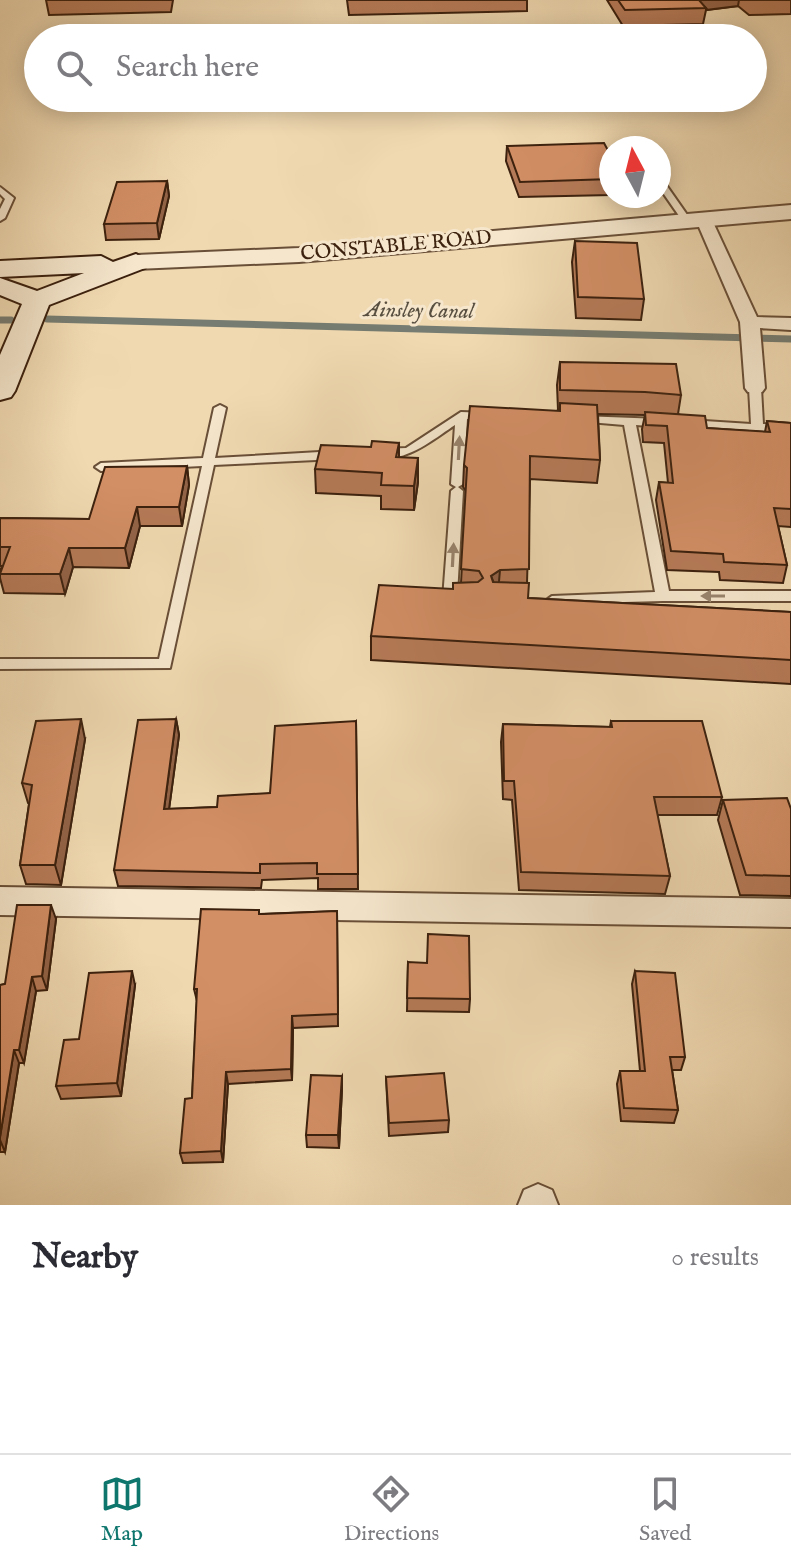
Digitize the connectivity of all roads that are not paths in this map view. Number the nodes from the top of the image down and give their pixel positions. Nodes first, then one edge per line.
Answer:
1 (0, 190) edge
2 (671, 194) edge
3 (791, 212) edge
4 (0, 218) edge
5 (696, 220) junction
6 (136, 262) junction
7 (0, 269) edge
8 (0, 286) edge
9 (37, 300) junction
10 (791, 324) edge
11 (751, 333) junction
12 (755, 388) joint
13 (0, 391) edge
14 (220, 408) dead end
15 (461, 415) junction
16 (505, 416) edge
17 (567, 419) edge
18 (629, 421) junction
19 (757, 427) junction
20 (791, 429) edge
21 (348, 454) edge
22 (363, 454) edge
23 (212, 461) junction
24 (101, 467) edge
25 (663, 596) junction
26 (791, 596) edge
27 (472, 600) edge
28 (533, 602) edge
29 (0, 664) edge
30 (0, 901) edge
31 (791, 913) edge

1 - 4 lane
2 - 5 lane
3 - 5 street, CONSTABLE ROAD
5 - 6 street, CONSTABLE ROAD
5 - 11 street
6 - 7 main road, CONSTABLE ROAD
6 - 9 main road
8 - 9 main road
9 - 13 main road
10 - 11 street
11 - 12 street
12 - 19 lane
14 - 23 lane
15 - 16 lane
15 - 22 lane
27 -> 15 lane
17 - 18 lane
18 - 19 lane
18 - 25 lane
19 - 20 lane
21 - 23 lane
23 - 24 lane
23 - 29 lane
26 -> 25 lane
25 - 28 lane
30 - 31 street

